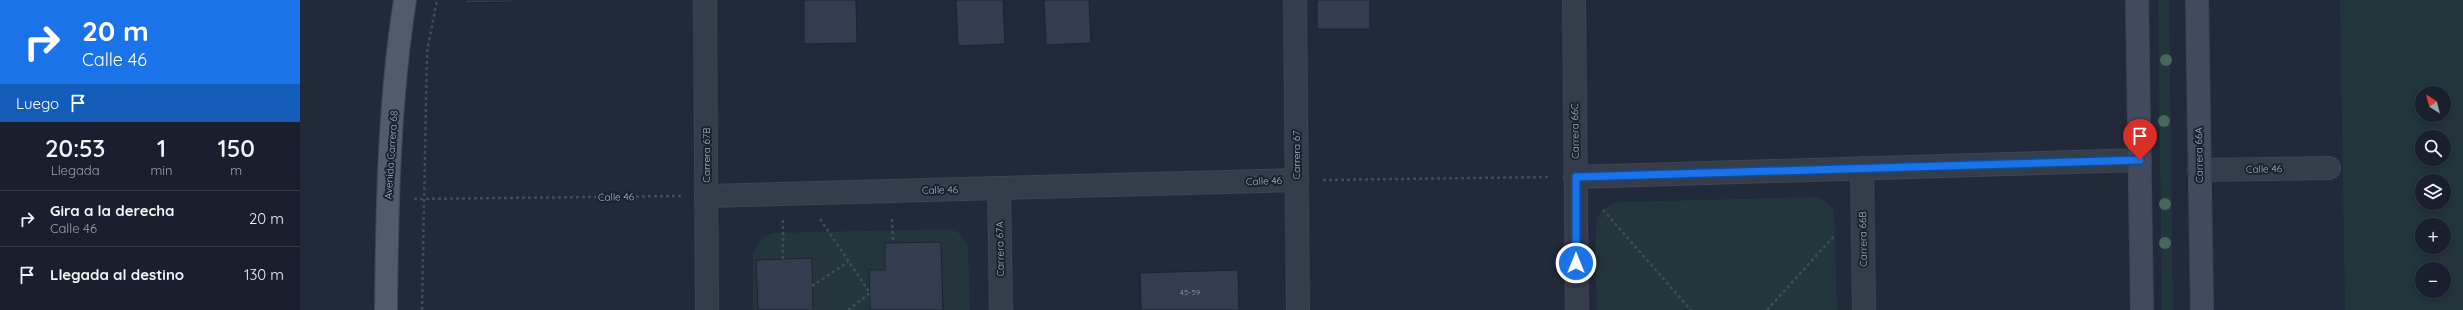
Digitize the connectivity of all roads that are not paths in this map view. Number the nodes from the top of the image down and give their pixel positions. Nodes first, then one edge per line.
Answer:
1 (405, 0) edge
2 (705, 0) edge
3 (1295, 0) edge
4 (1574, 0) edge
5 (2137, 0) edge
6 (2197, 0) edge
7 (2140, 160) junction
8 (1862, 168) junction
9 (2329, 168) dead end
10 (2200, 170) junction
11 (1576, 177) junction
12 (1297, 180) junction
13 (998, 188) junction
14 (706, 196) junction
15 (386, 310) edge
16 (707, 310) edge
17 (1001, 310) edge
18 (1298, 310) edge
19 (1577, 310) edge
20 (1864, 310) edge
21 (2142, 310) edge
22 (2202, 310) edge

1 - 15 main road, Avenida Carrera 68
2 - 14 street, Carrera 67B
3 - 12 street, Carrera 67
4 - 11 street, Carrera 66C
5 - 7 street
6 - 10 street, Carrera 66A
7 - 8 street
7 - 21 street
8 - 11 street
8 - 20 street, Carrera 66B
9 - 10 street, Calle 46
10 - 22 street, Carrera 66A
11 - 19 street, Carrera 66C
12 - 13 street, Calle 46
12 - 18 street, Carrera 67
13 - 14 street, Calle 46
13 - 17 street, Carrera 67A
14 - 16 street, Carrera 67B

